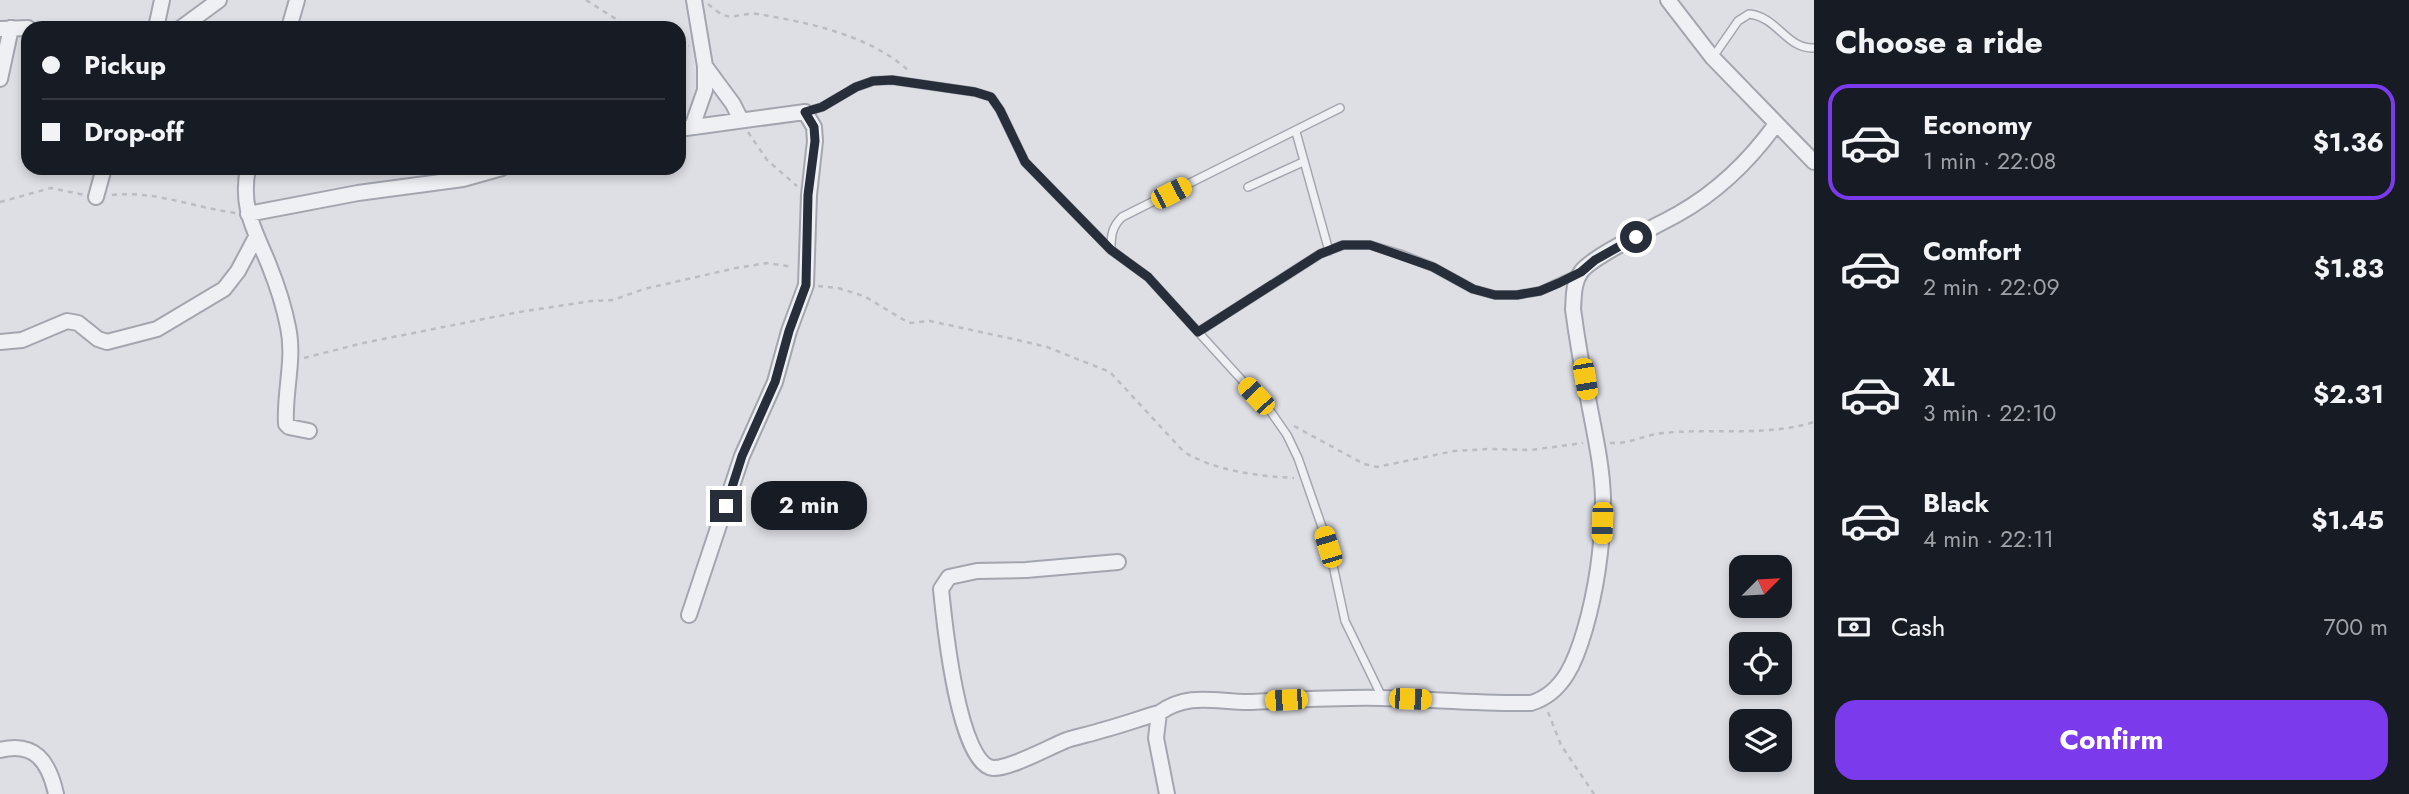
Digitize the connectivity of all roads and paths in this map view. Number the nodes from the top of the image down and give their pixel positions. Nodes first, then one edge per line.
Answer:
1 (162, 0) edge
2 (219, 0) edge
3 (297, 0) edge
4 (586, 0) edge
5 (694, 0) edge
6 (702, 0) edge
7 (1668, 0) edge
8 (158, 21) edge
9 (190, 21) edge
10 (291, 21) edge
11 (619, 21) edge
12 (6, 28) edge
13 (1814, 48) edge
14 (1712, 57) junction
15 (705, 66) junction
16 (0, 79) edge
17 (920, 85) junction
18 (1340, 108) dead end
19 (805, 112) junction
20 (741, 120) junction
21 (1776, 124) junction
22 (686, 126) edge
23 (686, 128) edge
24 (1296, 132) junction
25 (1303, 162) junction
26 (1814, 162) edge
27 (102, 175) edge
28 (247, 175) edge
29 (477, 175) edge
30 (1248, 187) dead end
31 (808, 195) junction
32 (96, 198) junction
33 (0, 202) edge
34 (248, 214) junction
35 (256, 237) junction
36 (1111, 250) junction
37 (1329, 251) junction
38 (1581, 272) junction
39 (806, 285) junction
40 (1198, 332) junction
41 (0, 342) edge
42 (290, 362) junction
43 (1278, 421) junction
44 (1814, 422) edge
45 (309, 431) dead end
46 (1597, 442) junction
47 (1306, 478) junction
48 (1118, 562) dead end
49 (689, 615) dead end
50 (1382, 698) junction
51 (1544, 699) junction
52 (1159, 713) junction
53 (0, 750) edge
54 (56, 794) edge
55 (1167, 794) edge
56 (1594, 794) edge

1 - 8 street
2 - 9 street
3 - 10 street
4 - 11 path
5 - 15 street
6 - 17 path
7 - 14 street
12 - 16 street
13 - 14 lane
14 - 21 street
15 - 20 street
15 - 22 street
17 - 19 lane
17 - 36 lane
18 - 24 lane
19 - 20 street
19 - 31 street
20 - 23 street
20 - 31 path
21 - 26 street
21 - 38 street
24 - 25 lane
24 - 36 lane
25 - 30 lane
25 - 37 lane
27 - 32 street
28 - 34 street
29 - 34 street
31 - 39 street
32 - 33 path
32 - 34 path
34 - 35 street
35 - 41 street
35 - 42 street
36 - 40 lane
37 - 38 lane
37 - 40 lane
38 - 46 street
39 - 42 path
39 - 47 path
39 - 49 street
40 - 43 lane
42 - 45 street
43 - 46 path
43 - 47 lane
44 - 46 path
46 - 51 street
47 - 50 lane
48 - 52 street
50 - 51 street
50 - 52 street
51 - 56 path
52 - 55 street
53 - 54 street

